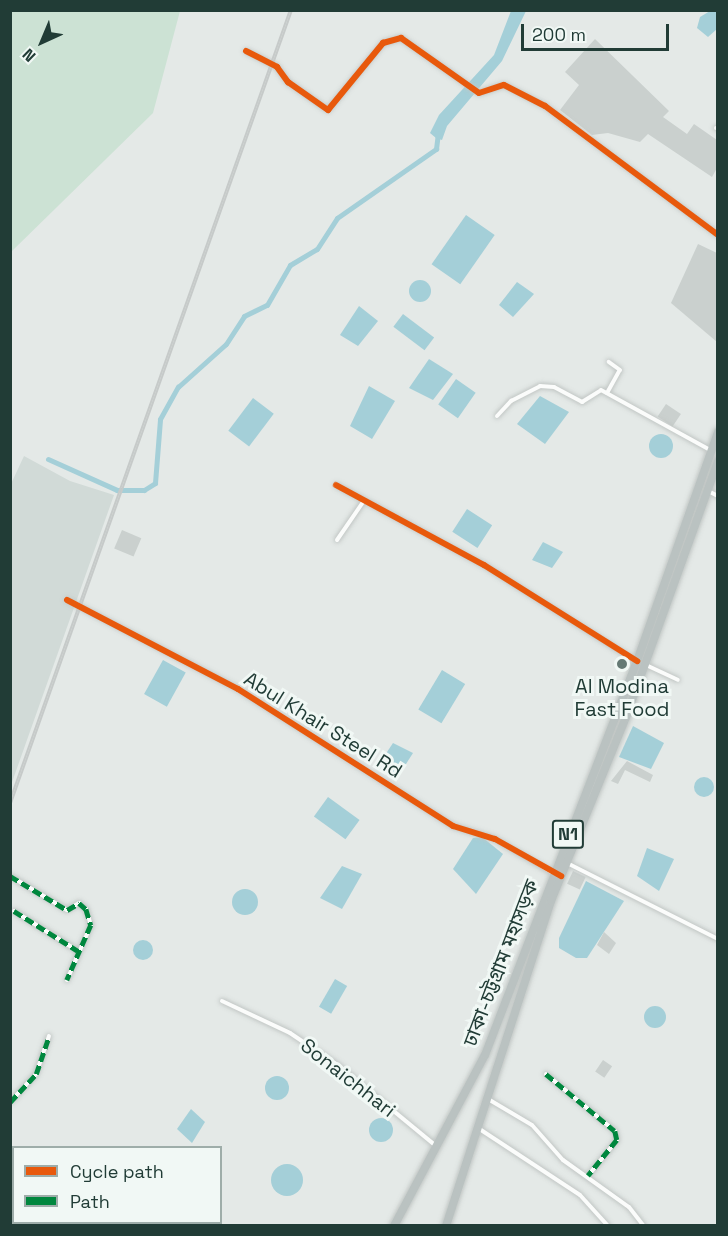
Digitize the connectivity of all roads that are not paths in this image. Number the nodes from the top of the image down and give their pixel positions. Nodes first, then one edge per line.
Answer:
1 (246, 51) dead end
2 (717, 236) edge
3 (609, 362) dead end
4 (607, 393) junction
5 (497, 416) dead end
6 (717, 432) edge
7 (711, 451) junction
8 (717, 461) edge
9 (336, 485) dead end
10 (707, 490) junction
11 (717, 496) edge
12 (363, 502) junction
13 (337, 540) dead end
14 (67, 600) dead end
15 (637, 661) junction
16 (645, 665) junction
17 (678, 680) dead end
18 (567, 863) junction
19 (553, 873) junction
20 (10, 876) edge
21 (561, 876) junction
22 (14, 911) dead end
23 (528, 935) junction
24 (539, 938) junction
25 (717, 939) edge
26 (78, 951) junction
27 (68, 980) dead end
28 (222, 1001) dead end
29 (50, 1036) dead end
30 (546, 1074) dead end
31 (487, 1099) junction
32 (10, 1102) edge
33 (477, 1127) junction
34 (437, 1147) junction
35 (588, 1176) junction
36 (394, 1226) edge
37 (446, 1226) edge
38 (608, 1226) edge
39 (644, 1226) edge

1 - 2 street
3 - 4 street
4 - 5 street
4 - 7 street
6 - 7 highway, ঢাকা-চট্টগ্রাম মহাসড়ক / N1
7 - 15 highway, ঢাকা-চট্টগ্রাম মহাসড়ক / N1
8 - 10 highway, ঢাকা-চট্টগ্রাম মহাসড়ক / N1
9 - 12 street
10 - 11 street
10 - 16 highway, ঢাকা-চট্টগ্রাম মহাসড়ক / N1
12 - 13 street
12 - 15 street
14 - 19 street, Abul Khair Steel Rd
15 - 19 highway, ঢাকা-চট্টগ্রাম মহাসড়ক / N1
16 - 17 street
16 - 18 highway, ঢাকা-চট্টগ্রাম মহাসড়ক / N1
18 - 21 highway, ঢাকা-চট্টগ্রাম মহাসড়ক / N1
18 - 25 street
19 - 21 street, Abul Khair Steel Rd
19 - 23 highway, ঢাকা-চট্টগ্রাম মহাসড়ক / N1
20 - 26 street
21 - 24 highway, ঢাকা-চট্টগ্রাম মহাসড়ক / N1
22 - 26 street
23 - 24 highway
23 - 34 highway, ঢাকা-চট্টগ্রাম মহাসড়ক / N1
24 - 31 highway, ঢাকা-চট্টগ্রাম মহাসড়ক / N1
26 - 27 street
28 - 34 street, Sonaichhari
29 - 32 street
30 - 35 street
31 - 33 highway, ঢাকা-চট্টগ্রাম মহাসড়ক / N1
31 - 35 street
33 - 37 highway, ঢাকা-চট্টগ্রাম মহাসড়ক / N1
33 - 38 street
34 - 36 highway, ঢাকা-চট্টগ্রাম মহাসড়ক / N1
35 - 39 street

